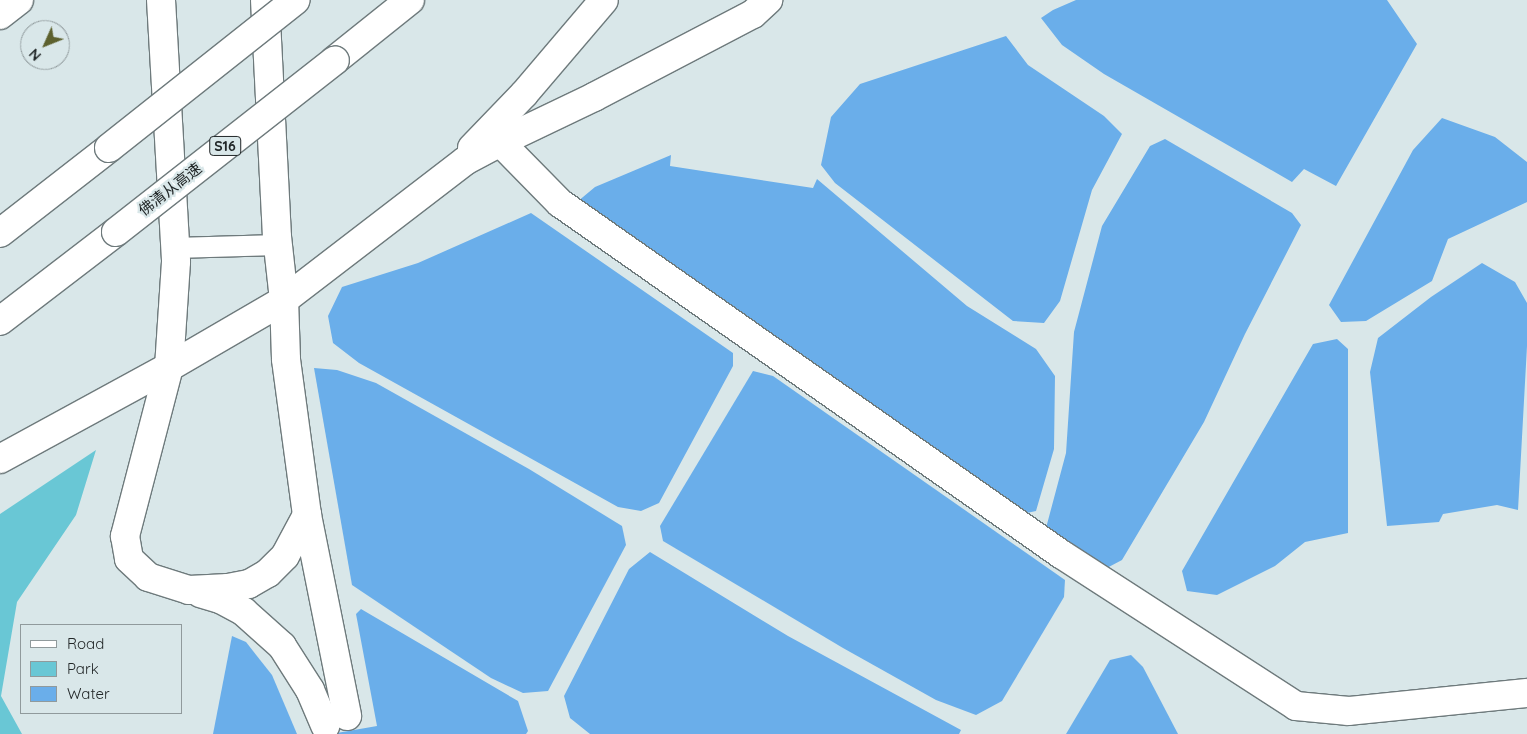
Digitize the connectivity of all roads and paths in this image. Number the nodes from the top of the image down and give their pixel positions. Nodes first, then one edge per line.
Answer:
1 (18, 0) edge
2 (162, 0) edge
3 (265, 0) edge
4 (296, 0) edge
5 (410, 0) edge
6 (604, 0) edge
7 (768, 0) edge
8 (0, 15) edge
9 (500, 142) junction
10 (445, 176) junction
11 (0, 233) edge
12 (277, 245) junction
13 (176, 248) junction
14 (284, 300) junction
15 (0, 322) edge
16 (169, 367) junction
17 (0, 459) edge
18 (307, 515) junction
19 (189, 590) junction
20 (1527, 693) edge

1 - 8 main road
2 - 13 main road
3 - 12 main road
4 - 11 main road, bridge
5 - 15 main road, 佛清从高速 / S16, bridge
6 - 10 main road
7 - 9 main road
9 - 10 main road
9 - 20 main road
10 - 14 main road
12 - 13 street
12 - 14 main road
13 - 16 main road
14 - 16 main road
14 - 18 main road
16 - 17 main road
16 - 19 main road
18 - 19 main road
18 - 19 main road

